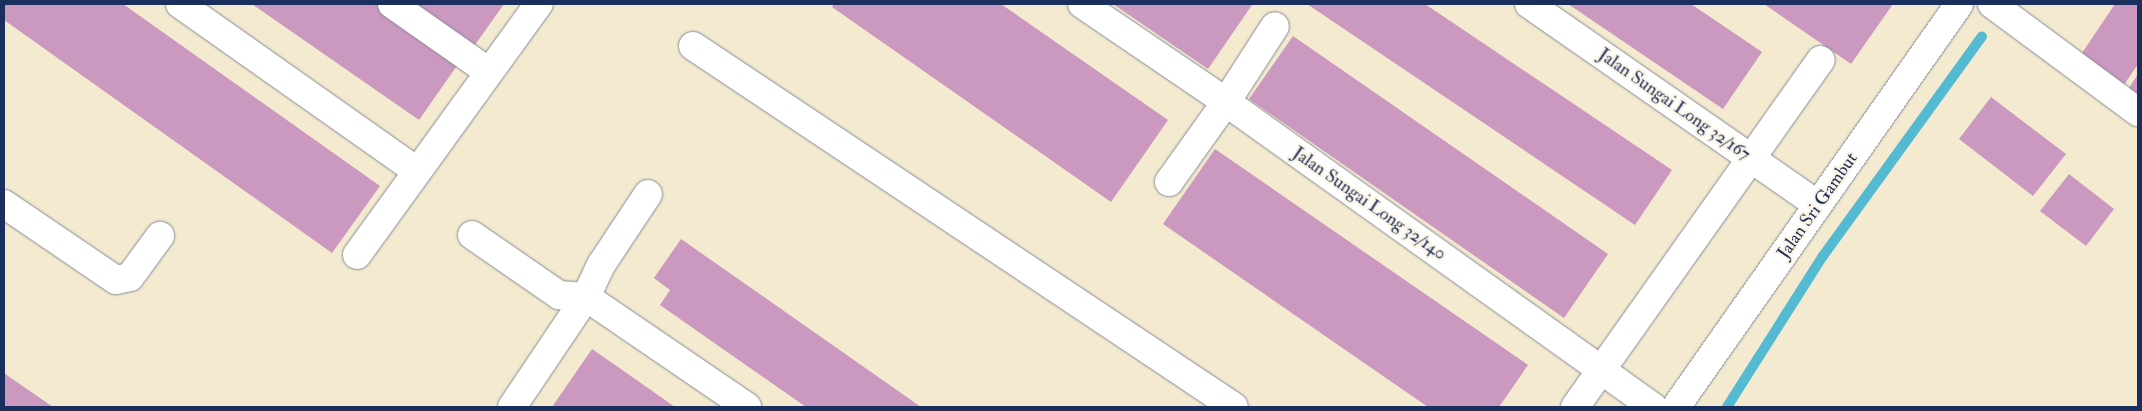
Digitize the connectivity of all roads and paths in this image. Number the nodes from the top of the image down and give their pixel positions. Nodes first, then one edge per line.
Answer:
1 (180, 4) edge
2 (392, 4) edge
3 (539, 4) edge
4 (1082, 4) edge
5 (1529, 4) edge
6 (1959, 4) edge
7 (1992, 4) edge
8 (1275, 26) dead end
9 (694, 46) dead end
10 (1821, 60) dead end
11 (489, 72) junction
12 (1226, 102) junction
13 (2138, 112) edge
14 (1750, 158) junction
15 (417, 171) junction
16 (1169, 182) dead end
17 (648, 194) dead end
18 (4, 204) edge
19 (1818, 206) junction
20 (472, 235) dead end
21 (160, 236) dead end
22 (357, 256) dead end
23 (586, 297) junction
24 (1602, 370) junction
25 (512, 407) edge
26 (747, 407) edge
27 (1234, 407) edge
28 (1575, 407) edge
29 (1654, 407) edge
30 (1676, 407) edge

1 - 15 street
2 - 11 street
3 - 11 street
4 - 12 street, Jalan Sungai Long 32/140
5 - 14 street, Jalan Sungai Long 32/167
6 - 19 street, Jalan Sri Gambut
7 - 13 street
8 - 12 street
9 - 27 street
10 - 14 street
11 - 15 street
12 - 16 street
12 - 24 street, Jalan Sungai Long 32/140
14 - 19 street, Jalan Sungai Long 32/167
14 - 24 street
15 - 22 street
17 - 23 street
18 - 21 street
19 - 30 street, Jalan Sri Gambut
20 - 23 street
23 - 25 street
23 - 26 street
24 - 28 street
24 - 29 street, Jalan Sungai Long 32/140

